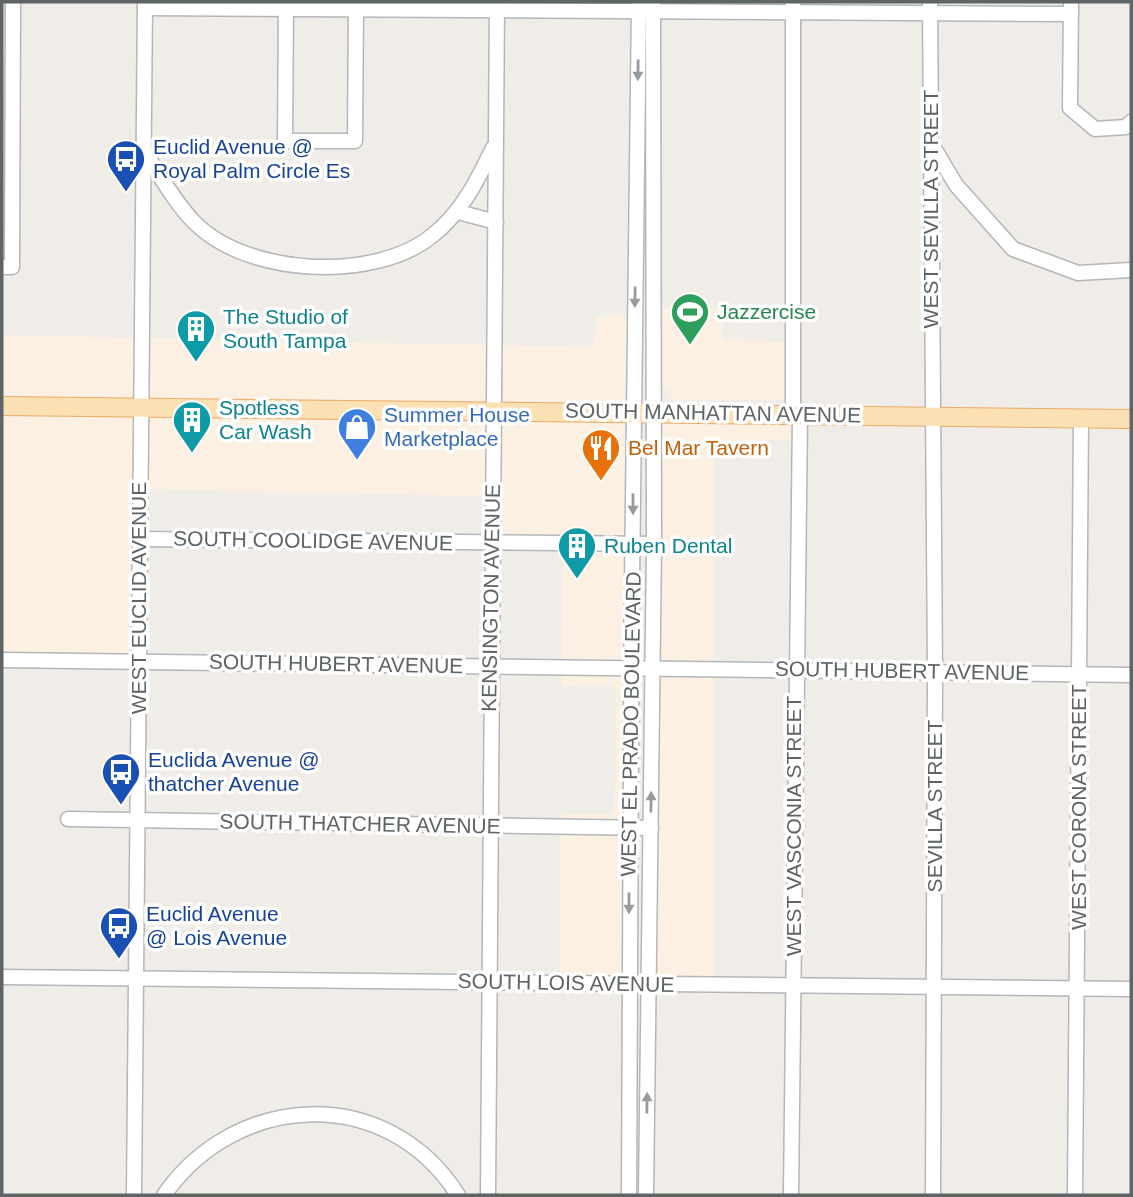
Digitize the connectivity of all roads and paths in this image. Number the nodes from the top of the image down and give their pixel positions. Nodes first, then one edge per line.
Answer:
1 (13, 2) edge
2 (145, 5) edge
3 (286, 6) edge
4 (356, 6) edge
5 (497, 6) edge
6 (646, 6) edge
7 (792, 6) edge
8 (930, 6) edge
9 (1071, 8) edge
10 (1131, 122) edge
11 (930, 141) junction
12 (496, 144) junction
13 (144, 151) junction
14 (636, 181) junction
15 (653, 182) junction
16 (458, 212) junction
17 (496, 222) junction
18 (2, 267) edge
19 (1131, 270) edge
20 (634, 347) junction
21 (653, 347) junction
22 (2, 406) edge
23 (141, 406) junction
24 (633, 411) junction
25 (495, 412) junction
26 (653, 412) junction
27 (796, 415) junction
28 (933, 416) junction
29 (1082, 418) junction
30 (1131, 419) edge
31 (654, 477) junction
32 (633, 478) junction
33 (139, 539) junction
34 (492, 543) junction
35 (634, 544) junction
36 (654, 544) junction
37 (2, 660) edge
38 (139, 661) junction
39 (491, 667) junction
40 (634, 668) junction
41 (653, 669) junction
42 (795, 670) junction
43 (935, 672) junction
44 (1080, 674) junction
45 (1131, 675) edge
46 (68, 819) dead end
47 (138, 820) junction
48 (489, 826) junction
49 (629, 828) junction
50 (651, 828) junction
51 (2, 977) edge
52 (136, 979) junction
53 (488, 982) junction
54 (629, 985) junction
55 (648, 985) junction
56 (793, 985) junction
57 (934, 987) junction
58 (1078, 988) junction
59 (1131, 989) edge
60 (629, 1146) junction
61 (647, 1146) junction
62 (134, 1195) edge
63 (164, 1195) edge
64 (458, 1195) edge
65 (488, 1195) edge
66 (629, 1195) edge
67 (646, 1195) edge
68 (791, 1195) edge
69 (933, 1195) edge
70 (1075, 1195) edge

1 - 18 street
2 - 3 street
2 - 13 street, WEST EUCLID AVENUE
3 - 4 street
3 - 4 street
4 - 5 street
5 - 6 street
5 - 12 street, KENSINGTON AVENUE
6 - 7 street
6 -> 14 street, WEST EL PRADO BOULEVARD
6 - 15 street, WEST EL PRADO BOULEVARD
7 - 8 street
7 - 27 street, WEST VASCONIA STREET
8 - 9 street
8 - 11 street, WEST SEVILLA STREET
9 - 10 street
11 - 19 street
11 - 28 street, WEST SEVILLA STREET
12 - 16 street
12 - 17 street, KENSINGTON AVENUE
13 - 16 street
13 - 23 street, WEST EUCLID AVENUE
14 - 15 street
14 -> 20 street, WEST EL PRADO BOULEVARD
15 - 21 street, WEST EL PRADO BOULEVARD
16 - 17 street
17 - 25 street, KENSINGTON AVENUE
20 - 21 street
20 - 24 street, WEST EL PRADO BOULEVARD
21 - 26 street, WEST EL PRADO BOULEVARD
22 - 23 main road, SOUTH MANHATTAN AVENUE
23 - 25 main road, SOUTH MANHATTAN AVENUE
23 - 33 street, WEST EUCLID AVENUE
24 - 25 main road, SOUTH MANHATTAN AVENUE
24 - 26 main road, SOUTH MANHATTAN AVENUE
24 - 32 street, WEST EL PRADO BOULEVARD
25 - 34 street, KENSINGTON AVENUE
26 - 27 main road, SOUTH MANHATTAN AVENUE
26 - 31 street, WEST EL PRADO BOULEVARD
27 - 28 main road, SOUTH MANHATTAN AVENUE
27 - 42 street, WEST VASCONIA STREET
28 - 29 main road, SOUTH MANHATTAN AVENUE
28 - 43 street, SEVILLA STREET
29 - 30 main road, SOUTH MANHATTAN AVENUE
29 - 44 street, WEST CORONA STREET
31 - 32 street
31 - 36 street, WEST EL PRADO BOULEVARD
32 -> 35 street, WEST EL PRADO BOULEVARD
33 - 34 street, SOUTH COOLIDGE AVENUE
33 - 38 street, WEST EUCLID AVENUE
34 - 35 street, SOUTH COOLIDGE AVENUE
34 - 39 street, KENSINGTON AVENUE
35 - 36 street, SOUTH COOLIDGE AVENUE
35 - 40 street, WEST EL PRADO BOULEVARD
36 - 41 street, WEST EL PRADO BOULEVARD
37 - 38 street, SOUTH HUBERT AVENUE
38 - 39 street, SOUTH HUBERT AVENUE
38 - 47 street, WEST EUCLID AVENUE
39 - 40 street, SOUTH HUBERT AVENUE
39 - 48 street, KENSINGTON AVENUE
40 - 41 street, SOUTH HUBERT AVENUE
40 - 49 street, WEST EL PRADO BOULEVARD
41 - 42 street, SOUTH HUBERT AVENUE
50 -> 41 street, WEST EL PRADO BOULEVARD
42 - 43 street, SOUTH HUBERT AVENUE
42 - 56 street, WEST VASCONIA STREET
43 - 44 street, SOUTH HUBERT AVENUE
43 - 57 street, SEVILLA STREET
44 - 45 street, SOUTH HUBERT AVENUE
44 - 58 street, WEST CORONA STREET
46 - 47 street, SOUTH THATCHER AVENUE
47 - 48 street, SOUTH THATCHER AVENUE
47 - 52 street, WEST EUCLID AVENUE
48 - 49 street, SOUTH THATCHER AVENUE
48 - 53 street, KENSINGTON AVENUE
49 - 50 street, SOUTH THATCHER AVENUE
49 -> 54 street, WEST EL PRADO BOULEVARD
50 - 55 street, WEST EL PRADO BOULEVARD
51 - 52 street, SOUTH LOIS AVENUE
52 - 53 street, SOUTH LOIS AVENUE
52 - 62 street, WEST EUCLID AVENUE
53 - 54 street, SOUTH LOIS AVENUE
53 - 65 street, KENSINGTON AVENUE
54 - 55 street, SOUTH LOIS AVENUE
54 - 60 street, WEST EL PRADO BOULEVARD
55 - 56 street, SOUTH LOIS AVENUE
61 -> 55 street, WEST EL PRADO BOULEVARD
56 - 57 street, SOUTH LOIS AVENUE
56 - 68 street, WEST VASCONIA STREET
57 - 58 street, SOUTH LOIS AVENUE
57 - 69 street, SEVILLA STREET
58 - 59 street, SOUTH LOIS AVENUE
58 - 70 street, WEST CORONA STREET
60 - 61 street
60 - 66 street, WEST EL PRADO BOULEVARD
61 - 67 street, WEST EL PRADO BOULEVARD
63 - 64 street

